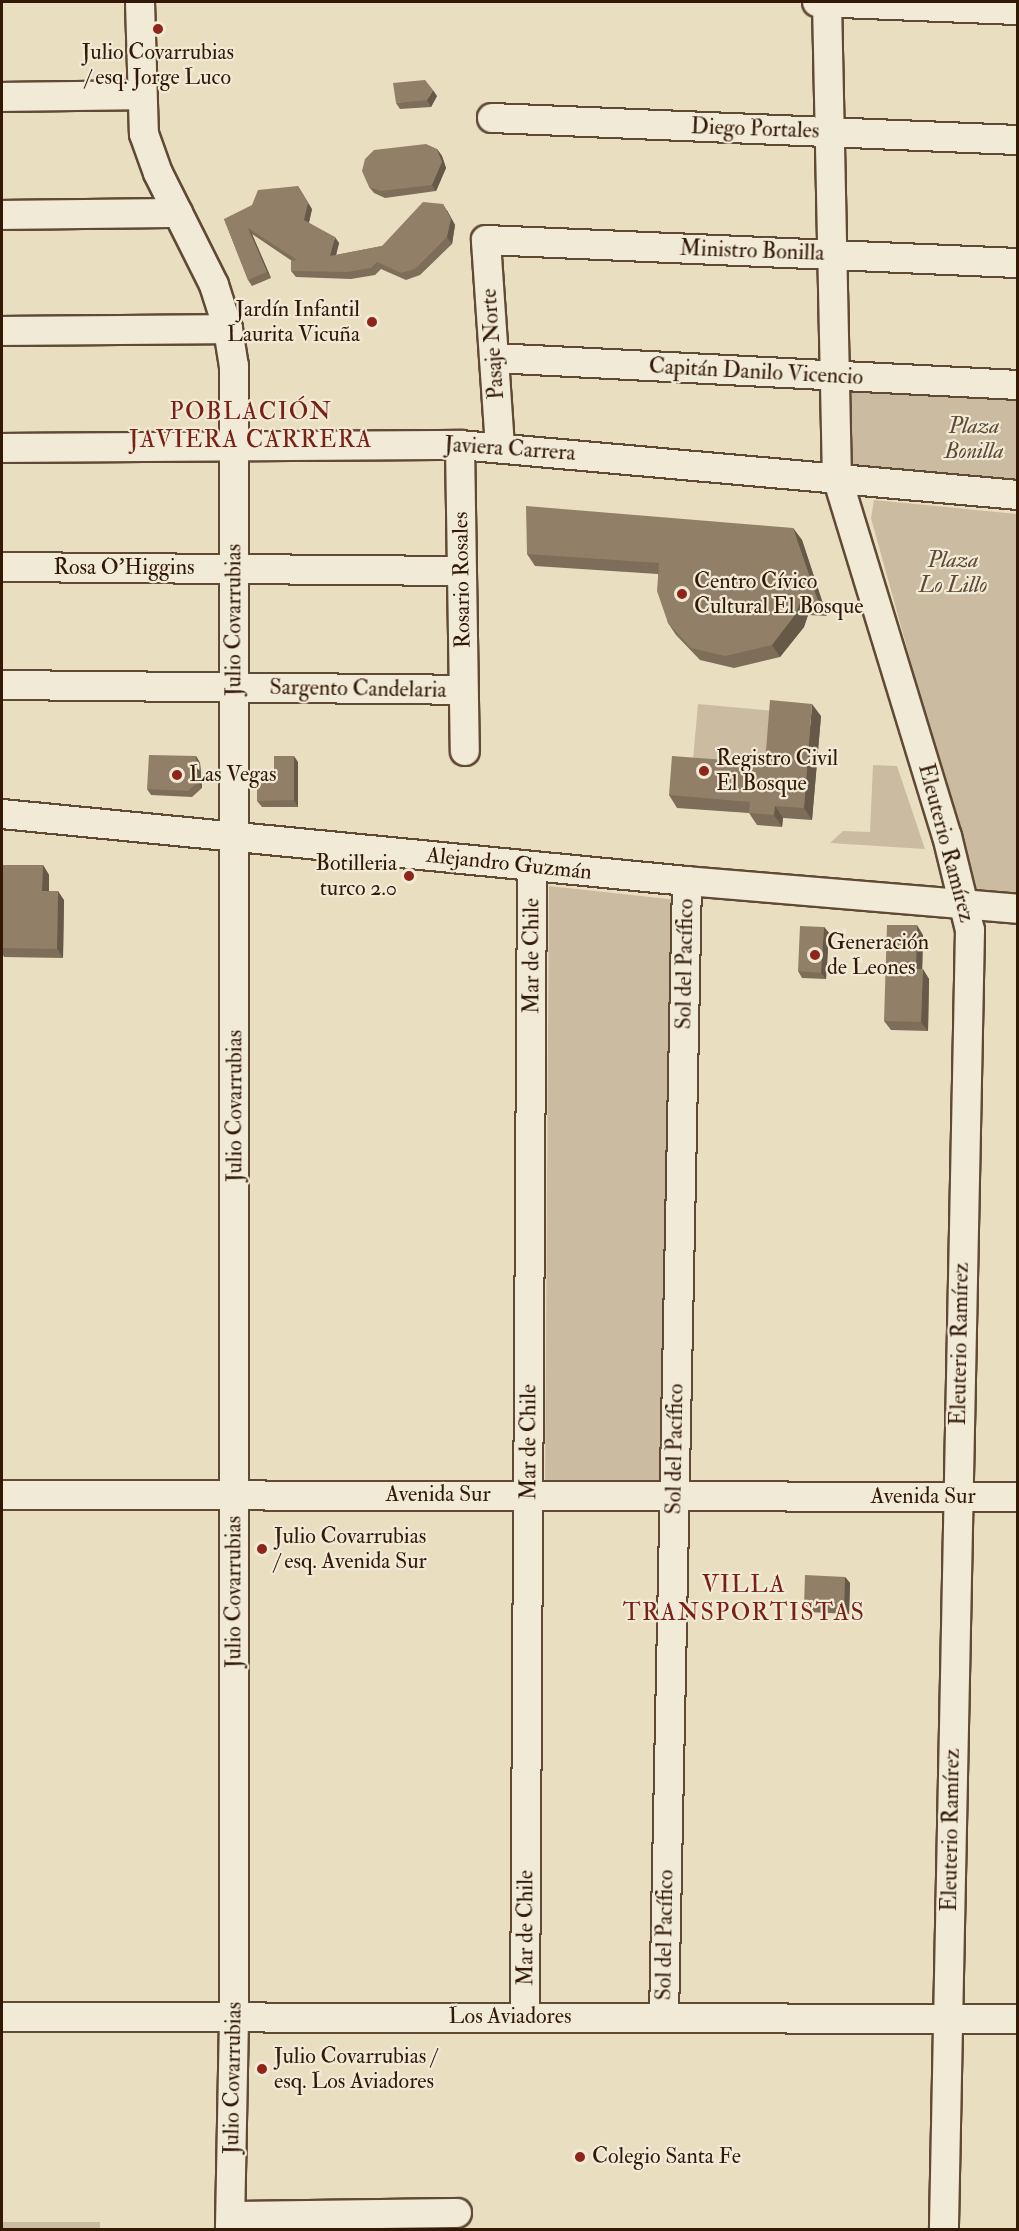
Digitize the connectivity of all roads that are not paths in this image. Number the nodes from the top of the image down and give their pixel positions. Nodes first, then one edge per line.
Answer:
1 (140, 2) edge
2 (817, 2) edge
3 (827, 2) edge
4 (1017, 10) edge
5 (140, 95) junction
6 (2, 97) edge
7 (492, 118) dead end
8 (830, 132) junction
9 (1017, 140) edge
10 (178, 213) junction
11 (2, 215) edge
12 (486, 240) joint
13 (832, 255) junction
14 (1017, 263) edge
15 (228, 329) junction
16 (2, 331) edge
17 (494, 358) junction
18 (835, 376) junction
19 (1017, 385) edge
20 (234, 444) junction
21 (460, 445) junction
22 (500, 447) junction
23 (2, 448) edge
24 (837, 477) junction
25 (1017, 495) edge
26 (2, 567) edge
27 (234, 569) junction
28 (462, 571) junction
29 (2, 685) edge
30 (234, 688) junction
31 (463, 690) junction
32 (465, 751) dead end
33 (2, 814) edge
34 (235, 836) junction
35 (532, 866) junction
36 (687, 881) junction
37 (967, 905) junction
38 (1017, 909) edge
39 (2, 1495) edge
40 (234, 1495) junction
41 (528, 1495) junction
42 (674, 1495) junction
43 (958, 1497) junction
44 (1017, 1497) edge
45 (2, 2017) edge
46 (664, 2017) junction
47 (234, 2018) junction
48 (525, 2018) junction
49 (1017, 2019) edge
50 (948, 2020) junction
51 (442, 2219) edge
52 (230, 2223) edge
53 (944, 2229) edge

1 - 5 street, Julio Covarrubias
2 - 3 street
3 - 4 street
3 - 8 street, Eleuterio Ramírez
5 - 6 street
5 - 10 street, Julio Covarrubias
7 - 8 street, Diego Portales
8 - 9 street, Diego Portales
8 - 13 street, Eleuterio Ramírez
10 - 11 street
10 - 15 street, Julio Covarrubias
12 - 13 street, Ministro Bonilla
12 - 17 street, Pasaje Norte
13 - 14 street, Ministro Bonilla
13 - 18 street, Eleuterio Ramírez
15 - 16 street
15 - 20 street, Julio Covarrubias
17 - 18 street, Capitán Danilo Vicencio
17 - 22 street, Pasaje Norte
18 - 19 street, Capitán Danilo Vicencio
18 - 24 street, Eleuterio Ramírez
20 - 21 street, Javiera Carrera
20 - 23 street, Javiera Carrera
20 - 27 street, Julio Covarrubias
21 - 22 street, Javiera Carrera
21 - 28 street, Rosario Rosales
22 - 24 street, Javiera Carrera
24 - 25 street, Javiera Carrera
24 - 37 street, Eleuterio Ramírez
26 - 27 street, Rosa O'Higgins
27 - 28 street, Rosa O'Higgins
27 - 30 street, Julio Covarrubias
28 - 31 street, Rosario Rosales
29 - 30 street, Sargento Candelaria
30 - 31 street, Sargento Candelaria
30 - 34 street, Julio Covarrubias
31 - 32 street, Rosario Rosales
33 - 34 street, Alejandro Guzmán
34 - 35 street, Alejandro Guzmán
34 - 40 street, Julio Covarrubias
35 - 36 street, Alejandro Guzmán
35 - 41 street, Mar de Chile
36 - 37 street, Alejandro Guzmán
36 - 42 street, Sol del Pacífico
37 - 38 street, Alejandro Guzmán
37 - 43 street, Eleuterio Ramírez
39 - 40 street, Avenida Sur
40 - 41 street, Avenida Sur
40 - 47 street, Julio Covarrubias
41 - 42 street, Avenida Sur
41 - 48 street, Mar de Chile
42 - 43 street, Avenida Sur
42 - 46 street, Sol del Pacífico
43 - 44 street, Avenida Sur
43 - 50 street, Eleuterio Ramírez
45 - 47 street, Los Aviadores
46 - 48 street, Los Aviadores
46 - 50 street, Los Aviadores
47 - 48 street, Los Aviadores
47 - 52 street, Julio Covarrubias
49 - 50 street, Los Aviadores
50 - 53 street, Eleuterio Ramírez
51 - 52 street

